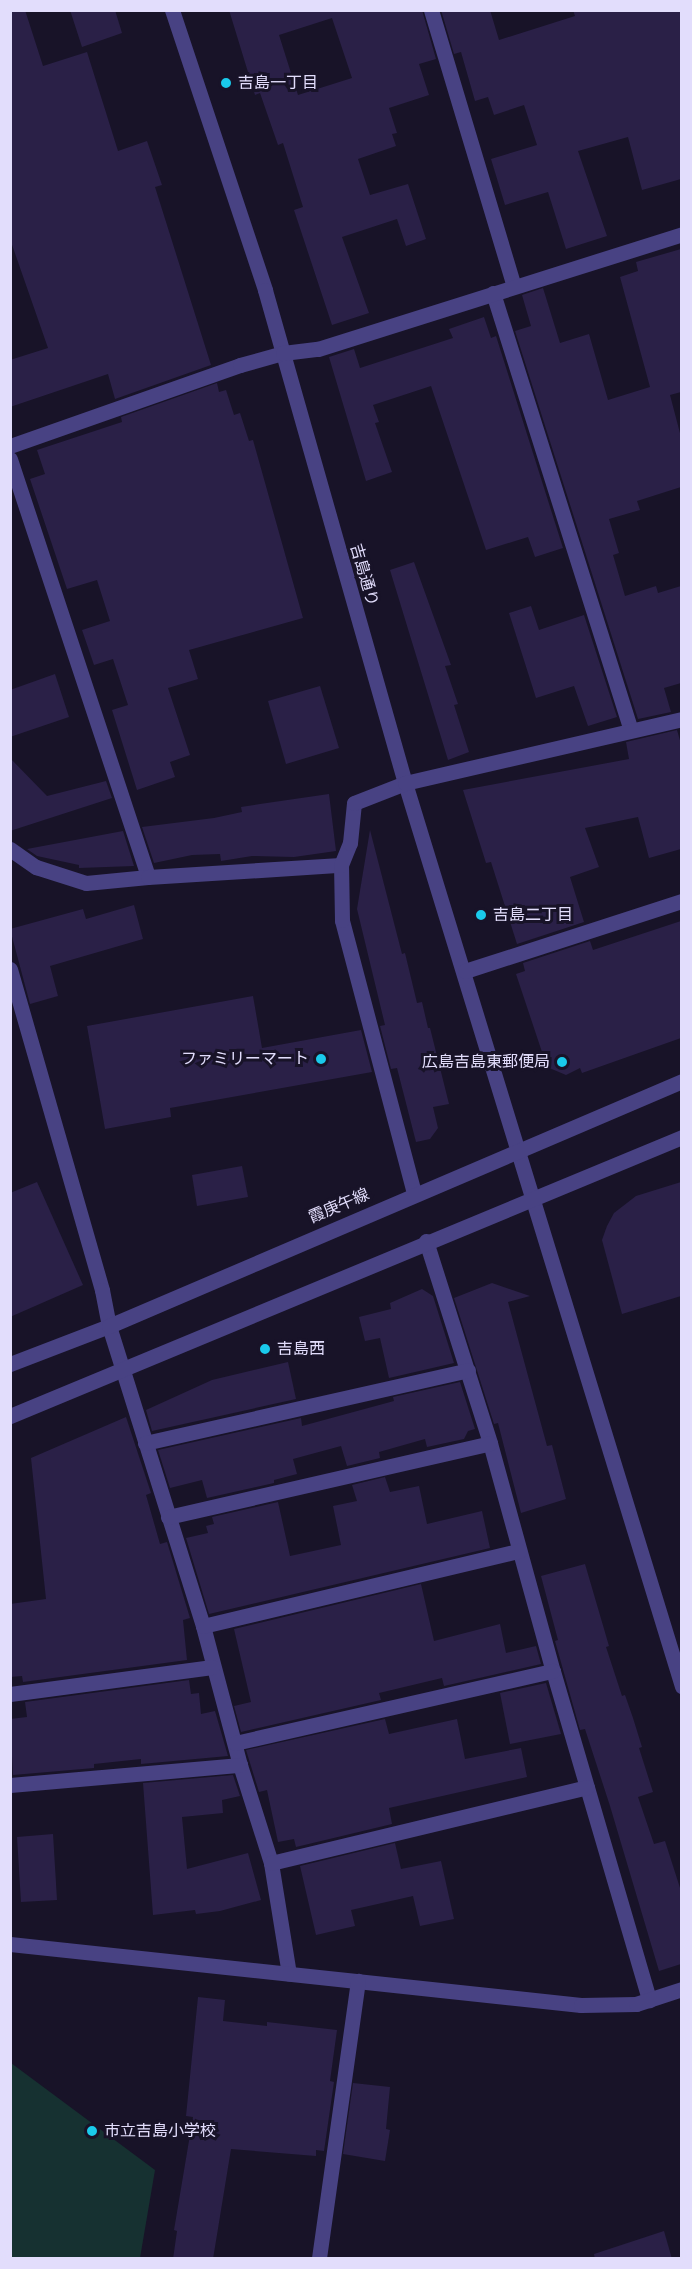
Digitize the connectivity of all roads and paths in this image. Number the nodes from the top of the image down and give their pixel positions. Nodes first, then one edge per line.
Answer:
1 (172, 10) edge
2 (431, 10) edge
3 (681, 234) edge
4 (514, 286) junction
5 (493, 293) junction
6 (283, 353) junction
7 (10, 446) edge
8 (10, 459) edge
9 (681, 719) edge
10 (631, 730) junction
11 (405, 783) junction
12 (10, 849) edge
13 (340, 865) junction
14 (148, 877) junction
15 (681, 901) edge
16 (10, 969) edge
17 (465, 970) junction
18 (16, 1008) edge
19 (681, 1081) edge
20 (681, 1137) edge
21 (518, 1151) junction
22 (414, 1193) junction
23 (533, 1201) junction
24 (426, 1241) junction
25 (109, 1326) junction
26 (10, 1364) edge
27 (122, 1368) junction
28 (468, 1370) junction
29 (10, 1416) edge
30 (145, 1443) junction
31 (490, 1443) junction
32 (168, 1517) junction
33 (519, 1551) junction
34 (203, 1626) junction
35 (212, 1667) junction
36 (553, 1671) junction
37 (681, 1686) edge
38 (10, 1694) edge
39 (235, 1743) junction
40 (240, 1765) junction
41 (10, 1785) edge
42 (588, 1787) junction
43 (271, 1863) junction
44 (10, 1944) edge
45 (289, 1974) junction
46 (358, 1981) junction
47 (681, 1989) edge
48 (649, 2000) junction
49 (319, 2259) edge

1 - 6 street, 吉島通り
2 - 4 street
3 - 4 street
4 - 5 street
5 - 6 street
5 - 10 street
6 - 7 street
6 - 11 street, 吉島通り
8 - 14 street
9 - 10 street
10 - 11 street
11 - 13 street
11 - 17 street, 吉島通り
12 - 14 street
13 - 14 street
13 - 22 street
15 - 17 street
16 - 18 street
17 - 21 street, 吉島通り
18 - 25 street
19 - 21 street, 霞庚午線
20 - 23 street
21 - 22 street, 霞庚午線
21 - 23 street, 吉島通り
22 - 25 street, 霞庚午線
23 - 24 street
23 - 37 street, 吉島通り
24 - 27 street
24 - 28 street
25 - 26 street, 霞庚午線
25 - 27 street
27 - 29 street
27 - 30 street
28 - 30 street
28 - 31 street
30 - 32 street
31 - 32 street
31 - 33 street
32 - 34 street
33 - 34 street
33 - 36 street
34 - 35 street
35 - 38 street
35 - 39 street
36 - 39 street
36 - 42 street
39 - 40 street
40 - 41 street
40 - 43 street
42 - 43 street
42 - 48 street
43 - 45 street
44 - 45 street
45 - 46 street
46 - 48 street
46 - 49 street
47 - 48 street

